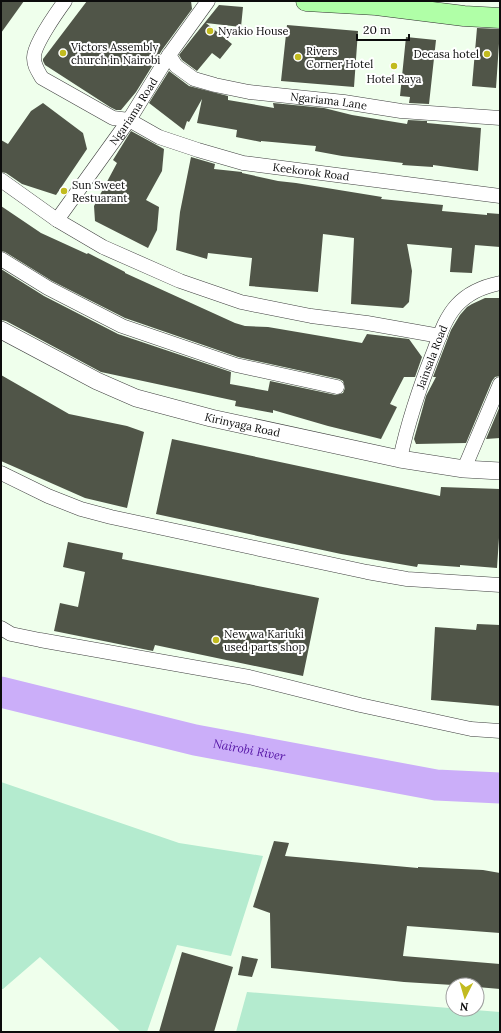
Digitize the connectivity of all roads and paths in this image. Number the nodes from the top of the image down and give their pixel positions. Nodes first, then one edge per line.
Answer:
1 (63, 1) edge
2 (208, 1) edge
3 (306, 1) edge
4 (500, 18) edge
5 (169, 55) junction
6 (500, 118) edge
7 (129, 120) junction
8 (1, 180) edge
9 (500, 196) edge
10 (57, 220) junction
11 (1, 259) edge
12 (500, 283) edge
13 (1, 330) edge
14 (440, 336) junction
15 (500, 384) edge
16 (337, 387) dead end
17 (400, 459) junction
18 (464, 469) junction
19 (500, 471) edge
20 (1, 473) edge
21 (500, 585) edge
22 (1, 628) edge
23 (500, 731) edge

1 - 7 street, Keekorok Road
2 - 5 street, Ngariama Road
3 - 4 main road
5 - 6 street, Ngariama Lane
5 - 7 street, Ngariama Road
7 - 9 street, Keekorok Road
7 - 10 street, Ngariama Road
8 - 10 street
10 - 14 street
11 - 16 street
12 - 14 street, Jainsala Road
13 - 17 street, Kirinyaga Road
14 - 17 street, Jainsala Road
15 - 18 street
17 - 18 street, Kirinyaga Road
18 - 19 street, Kirinyaga Road
20 - 21 street
22 - 23 street

